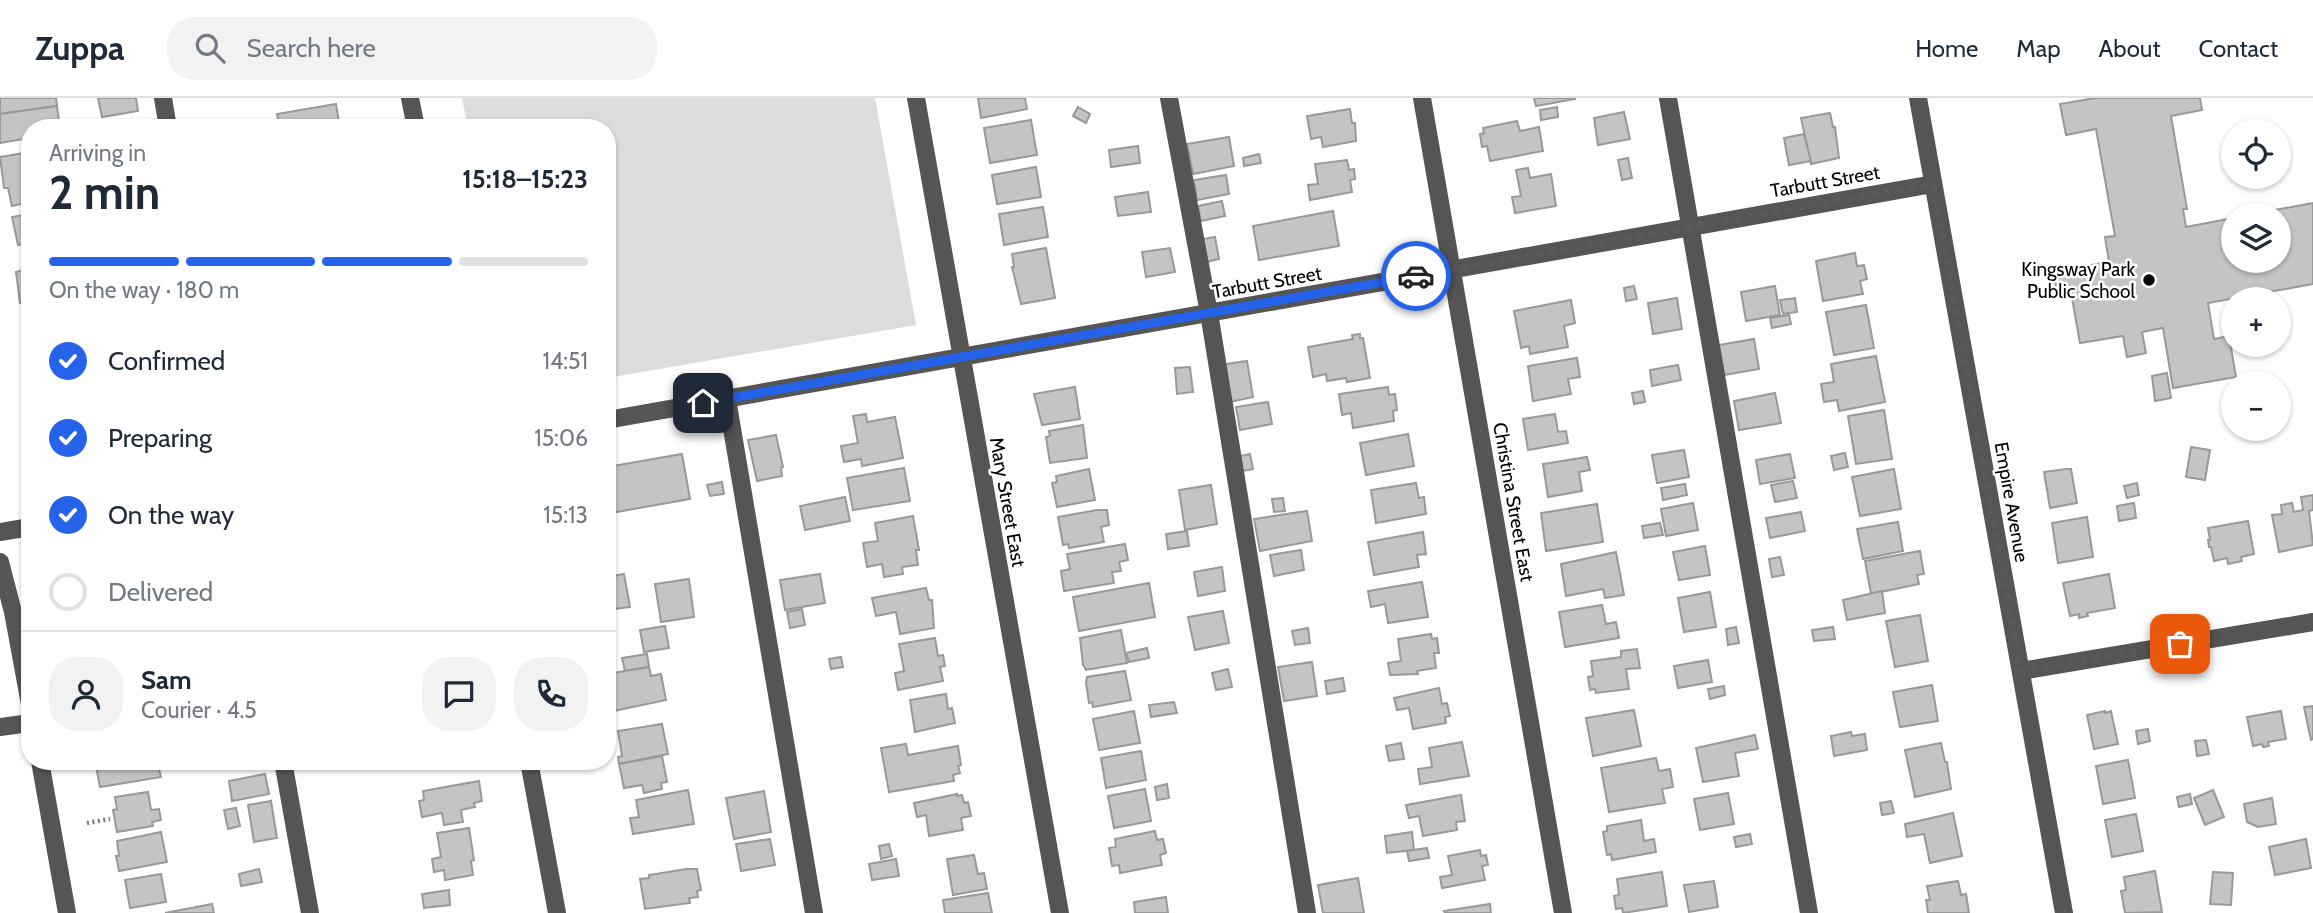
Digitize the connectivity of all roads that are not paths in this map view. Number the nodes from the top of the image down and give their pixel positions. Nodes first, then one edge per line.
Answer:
1 (163, 98) edge
2 (410, 98) edge
3 (916, 98) edge
4 (1169, 98) edge
5 (1422, 98) edge
6 (1668, 98) edge
7 (1918, 98) edge
8 (166, 119) edge
9 (414, 119) edge
10 (1933, 184) junction
11 (1691, 225) junction
12 (1453, 270) junction
13 (1209, 313) junction
14 (961, 357) junction
15 (727, 399) junction
16 (616, 418) edge
17 (21, 528) edge
18 (0, 532) edge
19 (0, 562) edge
20 (2313, 621) edge
21 (21, 655) edge
22 (2021, 671) junction
23 (21, 724) edge
24 (0, 727) edge
25 (42, 770) edge
26 (285, 770) edge
27 (531, 770) edge
28 (67, 913) edge
29 (310, 913) edge
30 (557, 913) edge
31 (814, 913) edge
32 (1060, 913) edge
33 (1307, 913) edge
34 (1563, 913) edge
35 (1810, 913) edge
36 (2064, 913) edge

1 - 8 street
2 - 9 street
3 - 14 street, Mary Street East
4 - 13 street
5 - 12 street, Christina Street East
6 - 11 street
7 - 10 street, Empire Avenue
10 - 11 street, Tarbutt Street
10 - 22 street, Empire Avenue
11 - 12 street, Tarbutt Street
11 - 35 street
12 - 13 street, Tarbutt Street
12 - 34 street, Christina Street East
13 - 14 street, Tarbutt Street
13 - 33 street
14 - 15 street, Tarbutt Street
14 - 32 street, Mary Street East
15 - 16 street, Tarbutt Street
15 - 31 street
17 - 18 street
19 - 21 street
20 - 22 street
22 - 36 street, Empire Avenue
23 - 24 street
25 - 28 street
26 - 29 street
27 - 30 street

